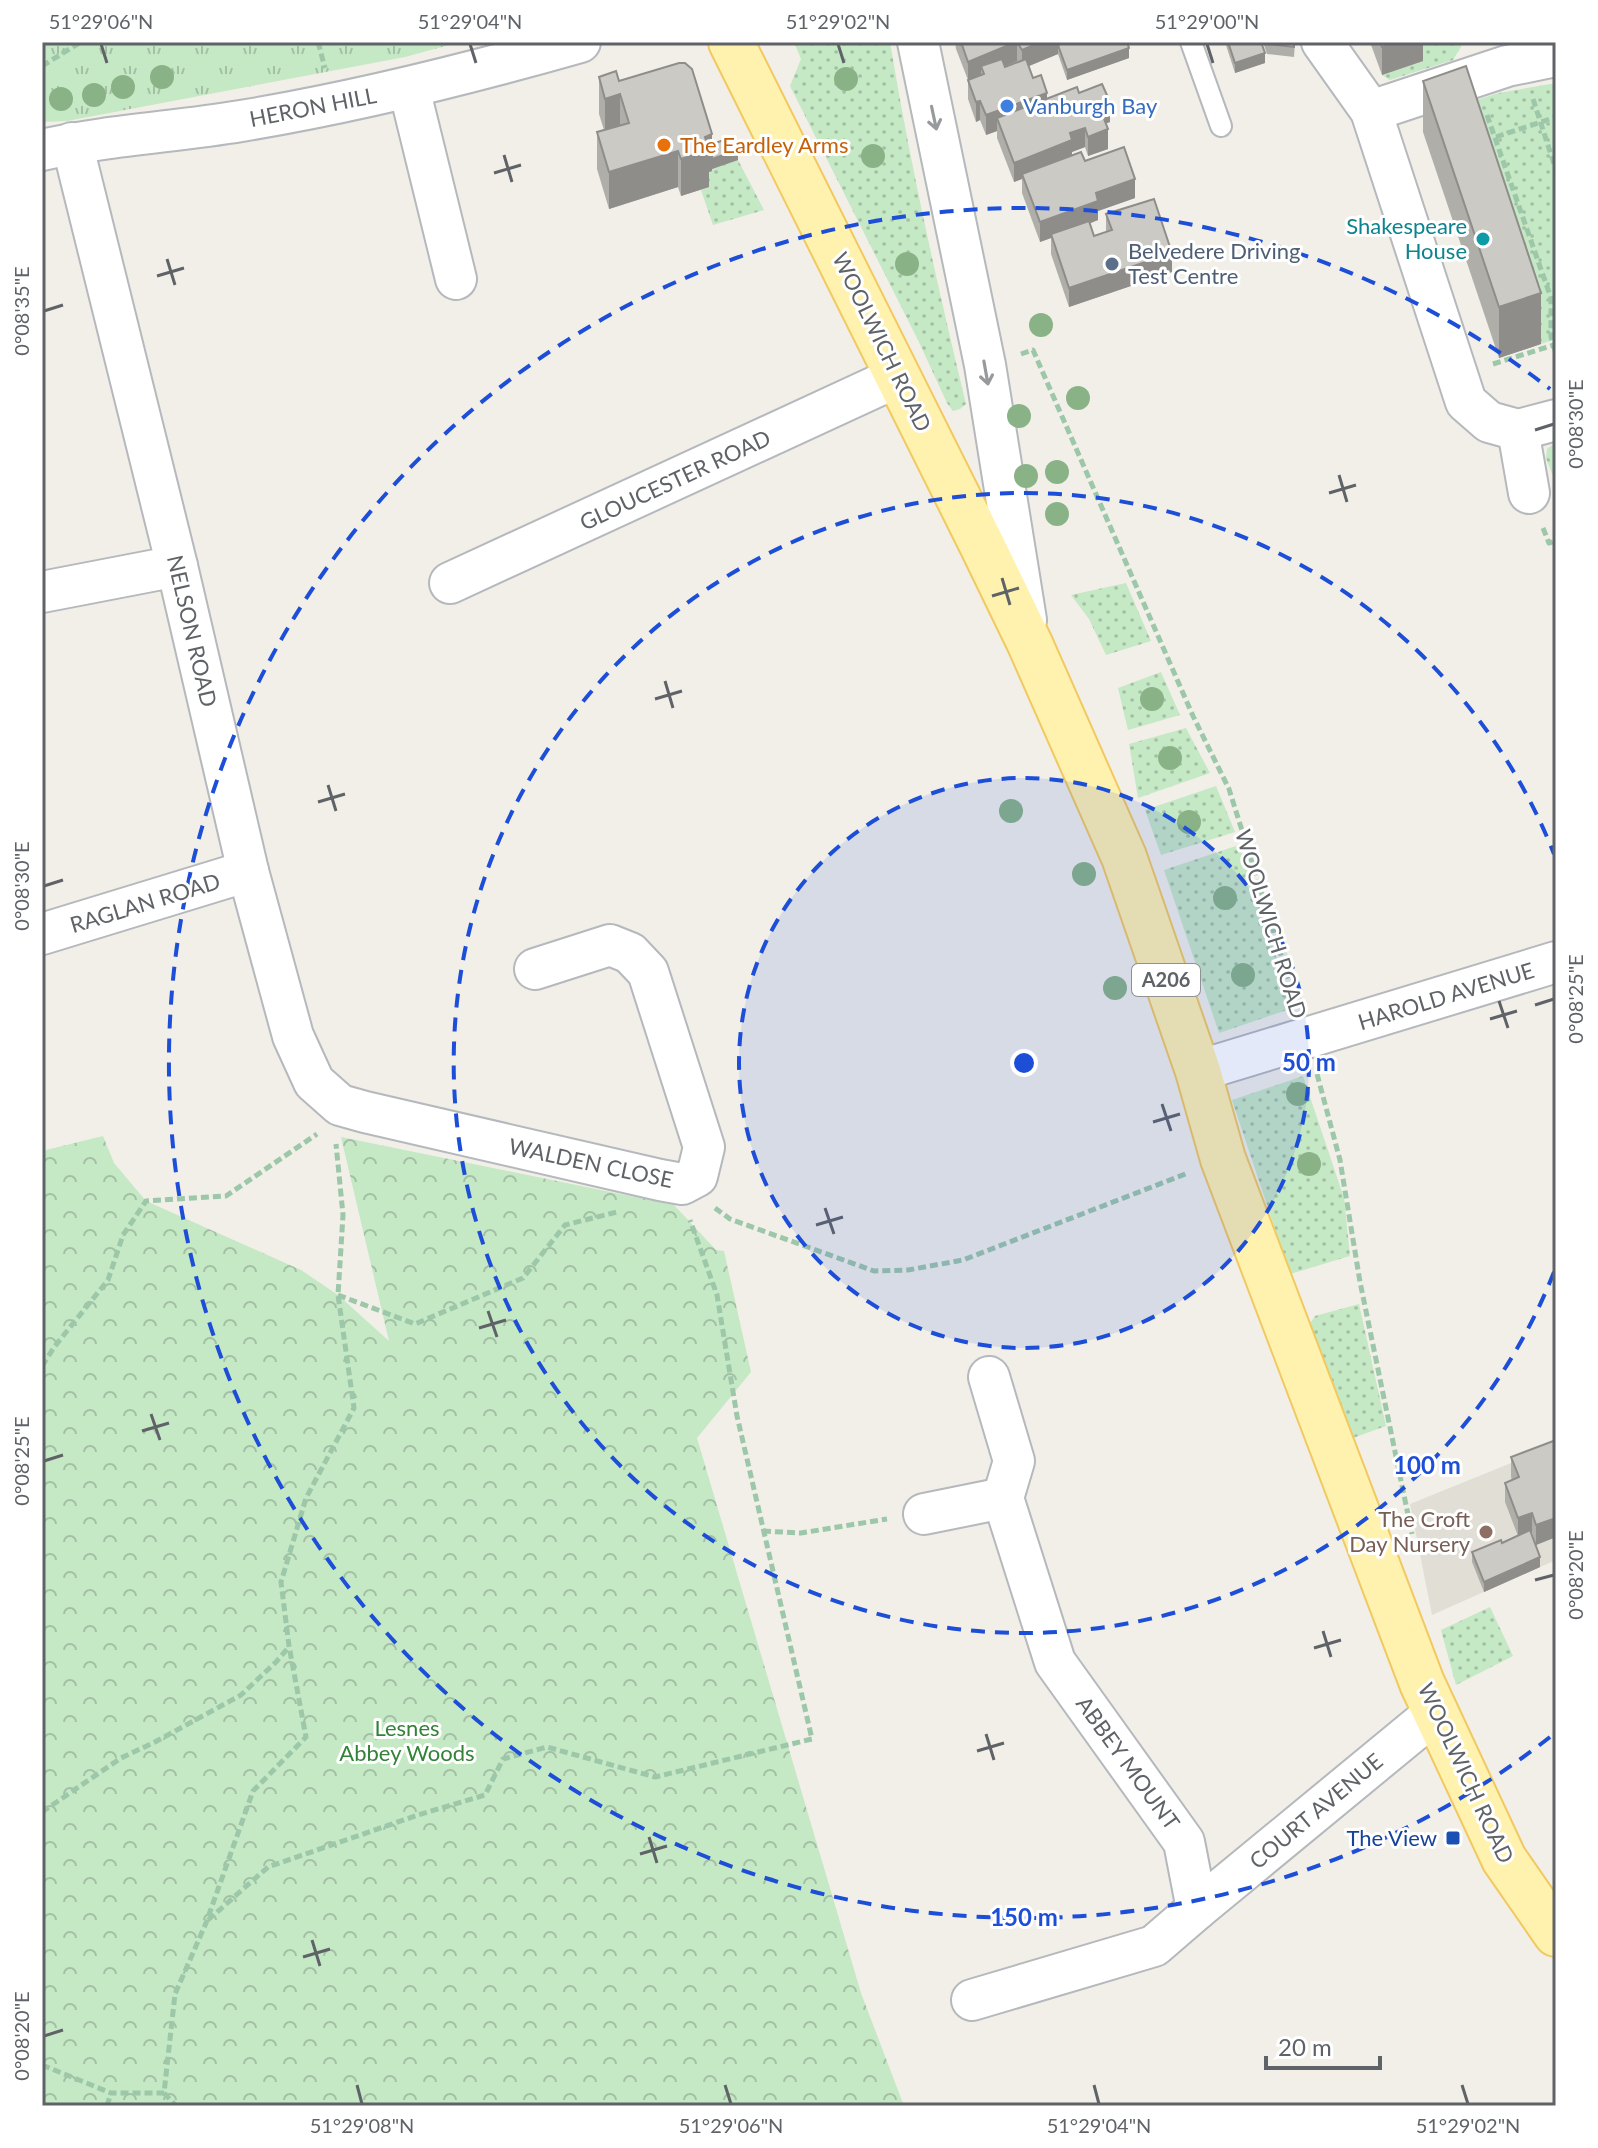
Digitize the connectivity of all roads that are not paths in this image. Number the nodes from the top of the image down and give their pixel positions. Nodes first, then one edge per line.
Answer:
1 (580, 42) edge
2 (731, 42) edge
3 (918, 42) edge
4 (1191, 42) edge
5 (1322, 42) edge
6 (1511, 61) edge
7 (409, 88) junction
8 (1371, 111) junction
9 (1221, 126) dead end
10 (57, 147) edge
11 (456, 279) dead end
12 (899, 376) junction
13 (1556, 420) edge
14 (1518, 430) junction
15 (1529, 493) dead end
16 (177, 566) junction
17 (450, 583) dead end
18 (42, 592) edge
19 (1030, 644) junction
20 (248, 871) junction
21 (42, 934) edge
22 (1556, 962) edge
23 (535, 969) dead end
24 (1198, 1071) junction
25 (333, 1125) joint
26 (989, 1377) dead end
27 (1003, 1498) junction
28 (924, 1514) road end
29 (1435, 1713) junction
30 (1197, 1909) junction
31 (1556, 1934) edge
32 (972, 2000) dead end

1 - 7 street, HERON HILL
2 - 12 main road, WOOLWICH ROAD / A206
3 -> 19 street, WOOLWICH ROAD
4 - 9 lane
5 - 8 street
6 - 8 street
7 - 10 street, HERON HILL
7 - 11 street
8 - 14 street
10 - 16 street, NELSON ROAD
12 - 17 street, GLOUCESTER ROAD
12 - 19 main road, WOOLWICH ROAD / A206
13 - 14 street
14 - 15 street
16 - 18 street
16 - 20 street, NELSON ROAD
19 - 24 main road, WOOLWICH ROAD / A206
20 - 21 street, RAGLAN ROAD
20 - 25 street, NELSON ROAD
22 - 24 street, HAROLD AVENUE
23 - 25 street, WALDEN CLOSE
24 - 29 main road, WOOLWICH ROAD / A206
26 - 27 street
27 - 28 street
27 - 30 street, ABBEY MOUNT
29 - 30 street, COURT AVENUE
29 - 31 main road, WOOLWICH ROAD / A206
30 - 32 street

